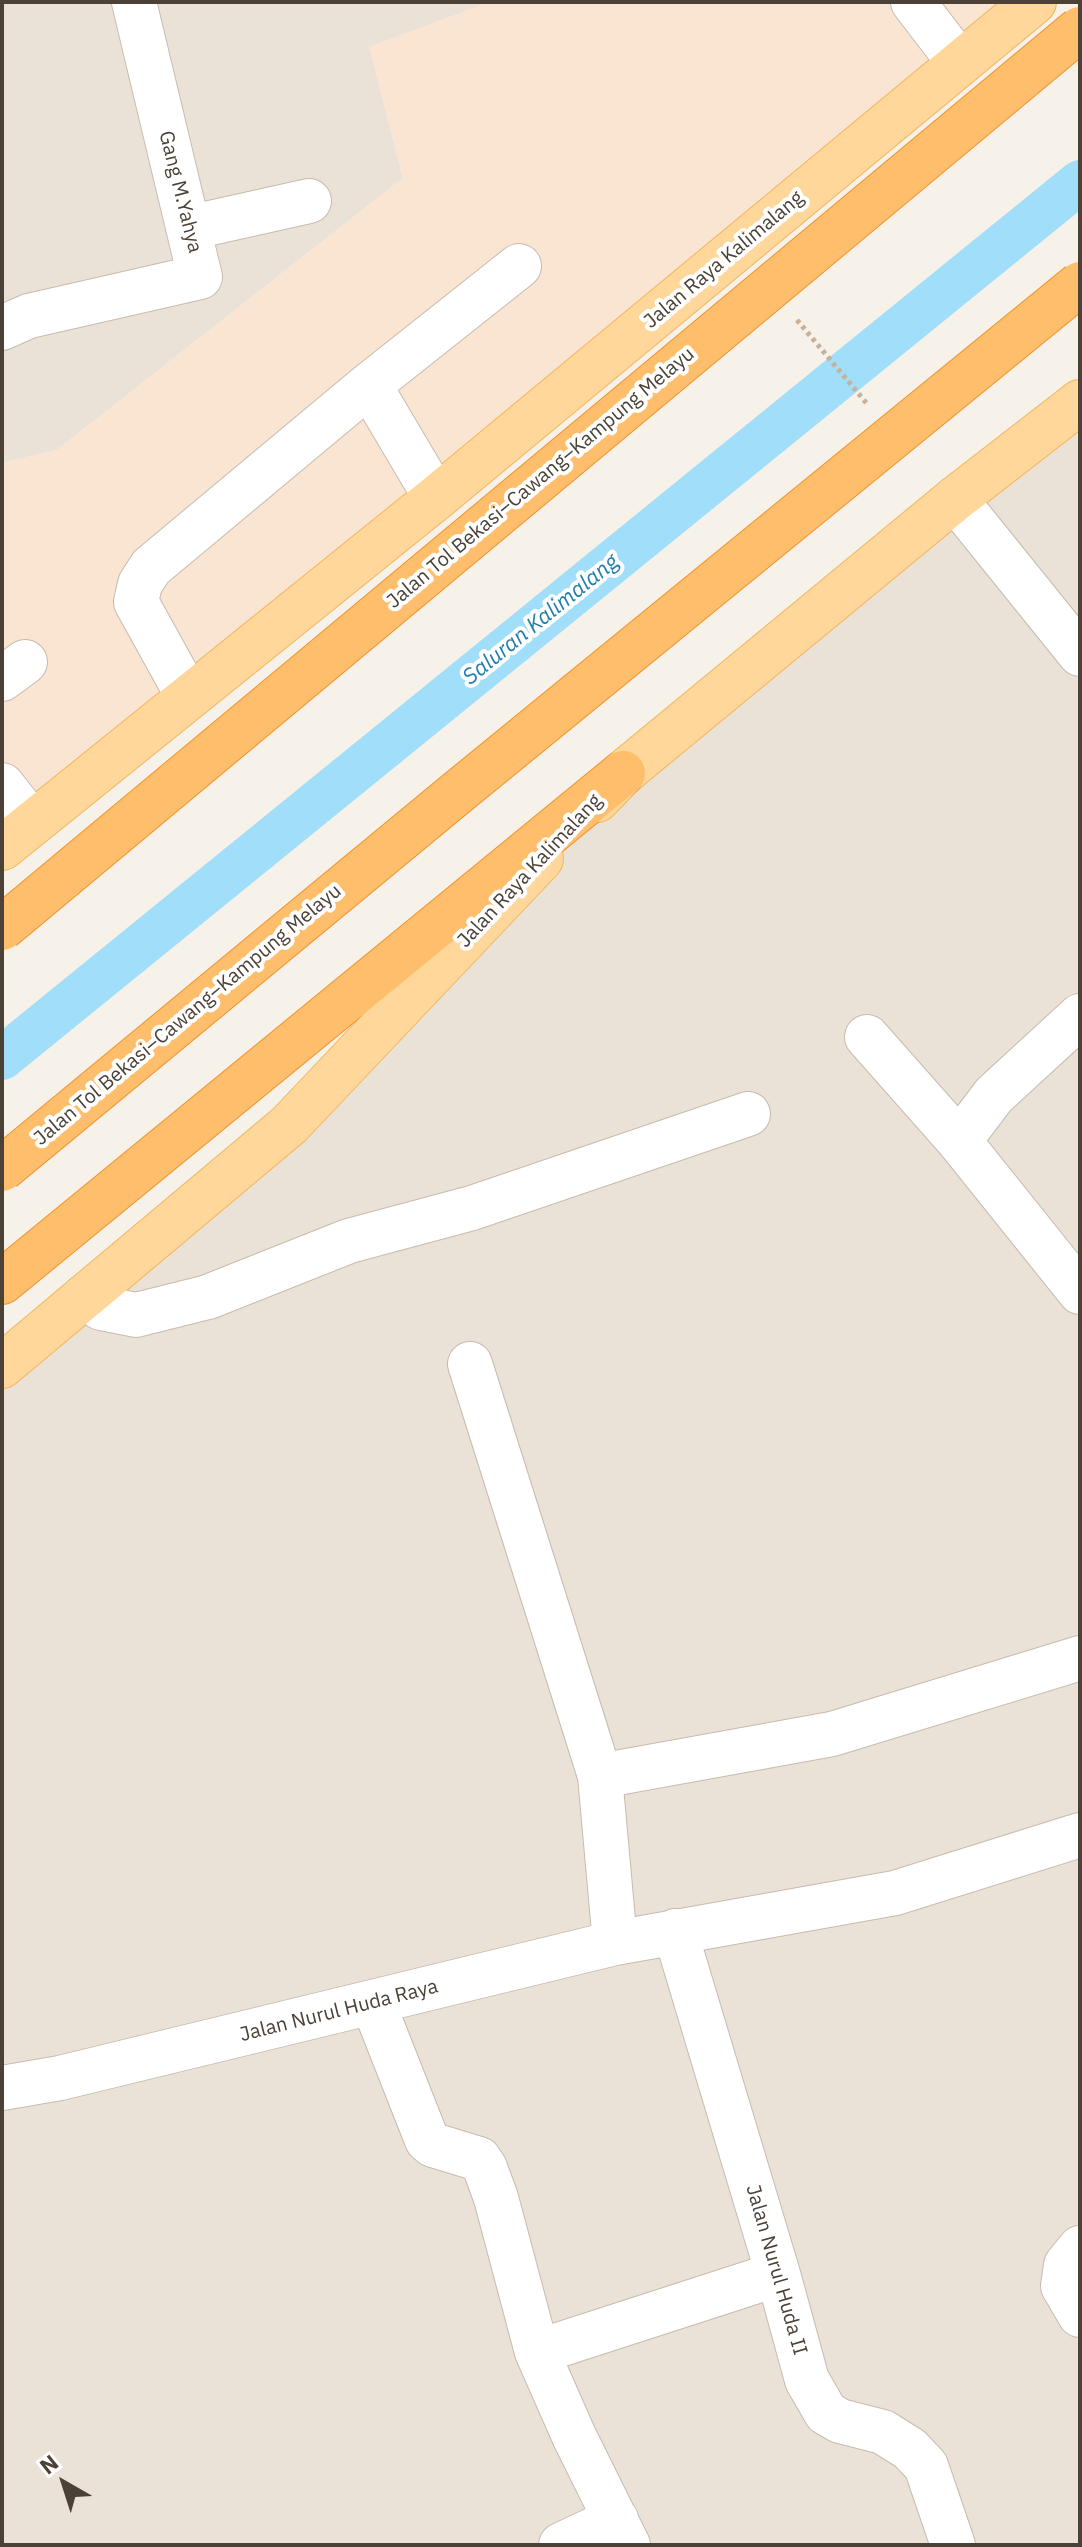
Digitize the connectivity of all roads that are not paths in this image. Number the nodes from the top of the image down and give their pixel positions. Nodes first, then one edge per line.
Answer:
1 (134, 2) edge
2 (913, 2) edge
3 (1034, 2) edge
4 (1080, 29) edge
5 (959, 62) junction
6 (309, 201) dead end
7 (188, 228) junction
8 (519, 266) dead end
9 (1080, 284) edge
10 (2, 328) edge
11 (369, 385) junction
12 (1080, 402) edge
13 (436, 498) junction
14 (955, 499) junction
15 (1080, 654) edge
16 (188, 696) junction
17 (623, 773) junction
18 (2, 785) edge
19 (17, 835) edge
20 (2, 928) edge
21 (1080, 1016) edge
22 (867, 1037) dead end
23 (748, 1114) dead end
24 (959, 1141) junction
25 (2, 1169) edge
26 (2, 1282) edge
27 (1080, 1292) edge
28 (84, 1297) junction
29 (470, 1364) dead end
30 (2, 1366) edge
31 (1080, 1658) edge
32 (600, 1776) junction
33 (1080, 1835) edge
34 (675, 1931) junction
35 (615, 1943) junction
36 (373, 2003) junction
37 (2, 2088) edge
38 (1080, 2248) edge
39 (778, 2274) junction
40 (1080, 2315) edge
41 (537, 2352) junction
42 (622, 2532) edge
43 (561, 2545) edge
44 (953, 2545) edge

1 - 7 street, Gang M.Yahya
2 - 5 street
3 - 5 main road, Jalan Raya Kalimalang
4 - 20 highway, Jalan Tol Bekasi–Cawang–Kampung Melayu, bridge
5 - 13 main road, Jalan Raya Kalimalang
6 - 7 street
7 - 10 street, Gang M.Yahya
8 - 11 street
9 - 25 highway, Jalan Tol Bekasi–Cawang–Kampung Melayu, bridge
11 - 13 street
11 - 16 street
12 - 14 main road, Jalan Raya Kalimalang
13 - 16 main road, Jalan Raya Kalimalang
14 - 15 street
14 - 17 main road, Jalan Raya Kalimalang
16 - 19 main road, Jalan Raya Kalimalang
17 - 26 highway
17 - 28 main road, Jalan Raya Kalimalang
18 - 19 street
21 - 24 street
22 - 24 street
23 - 28 street
24 - 27 street
28 - 30 main road, Jalan Raya Kalimalang
29 - 32 street
31 - 32 street
32 - 35 street
33 - 34 street, Jalan Nurul Huda Raya
34 - 35 street, Jalan Nurul Huda Raya
34 - 39 street, Jalan Nurul Huda II
35 - 36 street, Jalan Nurul Huda Raya
36 - 37 street, Jalan Nurul Huda Raya
36 - 41 street
38 - 40 street
39 - 41 street
39 - 44 street, Jalan Nurul Huda II
41 - 42 street
42 - 43 street

